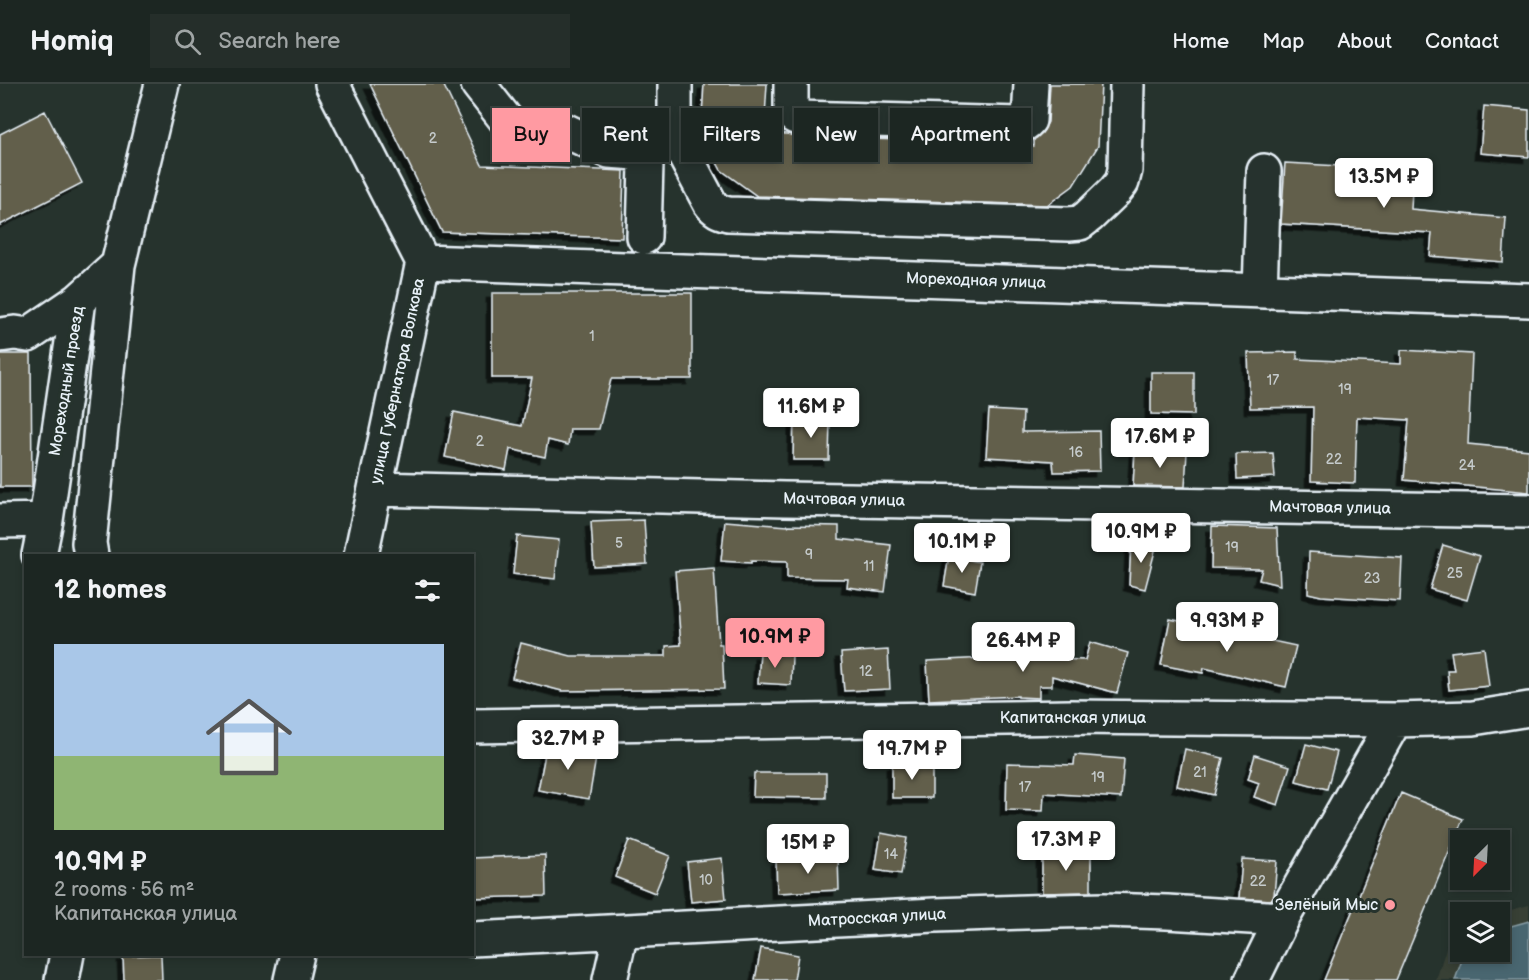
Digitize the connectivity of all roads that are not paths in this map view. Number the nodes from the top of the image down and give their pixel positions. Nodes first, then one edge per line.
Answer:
1 (162, 84) edge
2 (332, 84) edge
3 (478, 84) edge
4 (675, 84) edge
5 (791, 84) edge
6 (1030, 84) edge
7 (1127, 84) edge
8 (1264, 171) dead end
9 (644, 237) dead end
10 (423, 262) junction
11 (118, 265) junction
12 (1260, 291) junction
13 (1529, 300) edge
14 (78, 301) junction
15 (0, 335) edge
16 (375, 489) junction
17 (1529, 511) edge
18 (46, 520) junction
19 (0, 521) edge
20 (39, 554) edge
21 (91, 554) edge
22 (361, 554) edge
23 (1529, 709) edge
24 (1395, 720) junction
25 (474, 726) edge
26 (1282, 919) junction
27 (621, 932) junction
28 (474, 939) edge
29 (68, 956) edge
30 (297, 956) edge
31 (62, 980) edge
32 (291, 980) edge
33 (610, 980) edge
34 (1252, 980) edge

1 - 11 street
2 - 10 street, улица Губернатора Волкова
3 - 9 street
4 - 7 street
5 - 6 street
8 - 12 street
10 - 12 street, Мореходная улица
10 - 16 street, улица Губернатора Волкова
11 - 14 street, Мореходный проезд
11 - 21 street
12 - 13 street, Мореходная улица
14 - 15 street
14 - 18 street, Мореходный проезд
16 - 17 street, Мачтовая улица
16 - 22 street, улица Губернатора Волкова
18 - 19 street
18 - 20 street, Мореходный проезд
23 - 24 street, Капитанская улица
24 - 25 street, Капитанская улица
24 - 26 street
26 - 27 street, Матросская улица
26 - 34 street
27 - 28 street, Матросская улица
27 - 33 street
29 - 31 street
30 - 32 street

